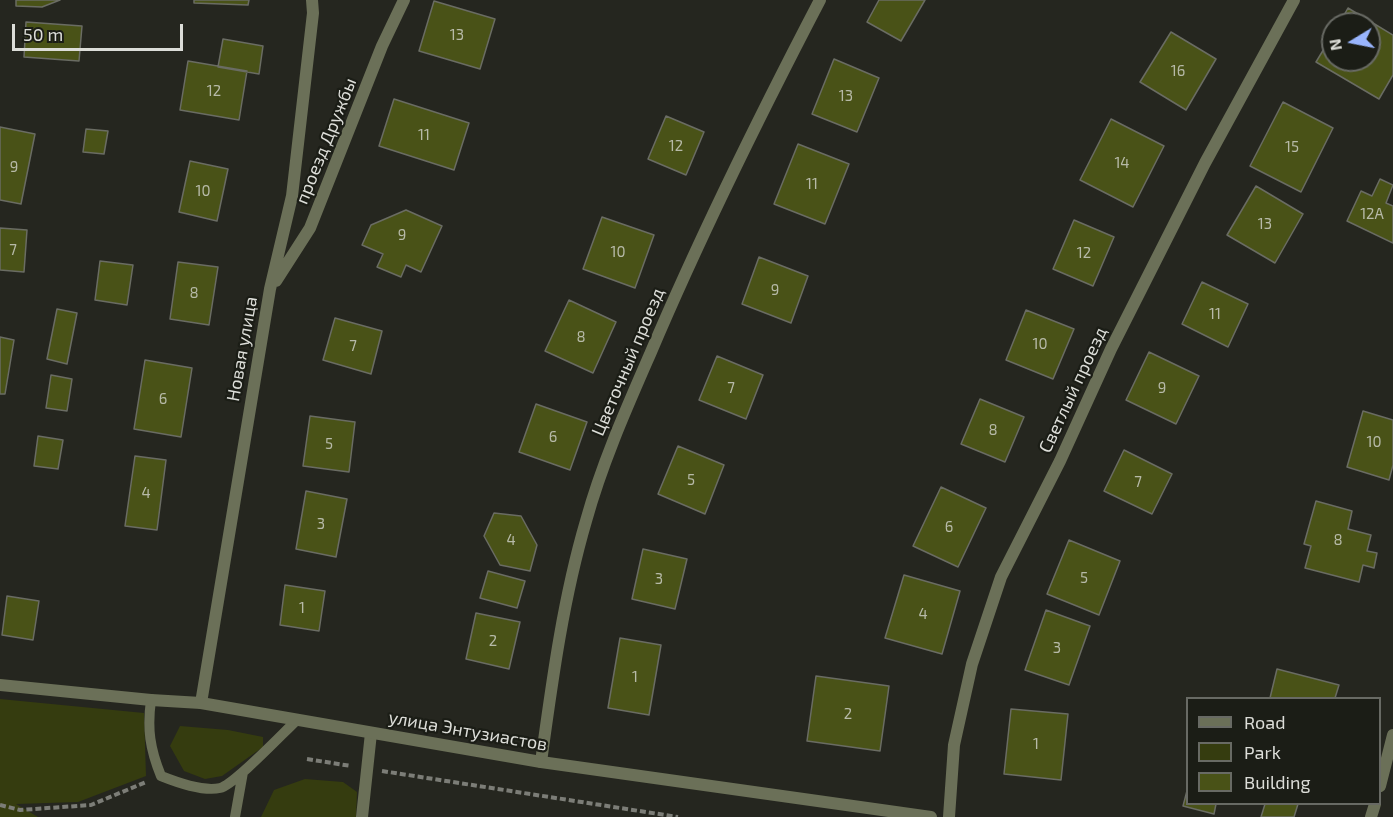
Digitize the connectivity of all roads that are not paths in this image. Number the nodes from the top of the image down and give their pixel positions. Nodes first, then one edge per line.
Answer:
1 (312, 0) edge
2 (404, 0) edge
3 (820, 0) edge
4 (1294, 0) edge
5 (270, 289) junction
6 (0, 685) edge
7 (151, 700) junction
8 (201, 703) junction
9 (296, 721) junction
10 (371, 733) junction
11 (1393, 735) edge
12 (541, 762) junction
13 (243, 772) junction
14 (1381, 782) edge
15 (899, 815) edge
16 (235, 817) edge
17 (362, 817) edge
18 (931, 817) edge
19 (948, 817) edge

1 - 5 street, Новая улица
2 - 5 street, проезд Дружбы
3 - 12 street, Цветочный проезд
4 - 19 street, Светлый проезд
5 - 8 street, Новая улица
6 - 7 street, улица Энтузиастов
7 - 8 street, улица Энтузиастов
7 - 13 lane
8 - 9 street, улица Энтузиастов
9 - 10 street, улица Энтузиастов
9 - 13 lane
10 - 12 street, улица Энтузиастов
10 - 17 street
11 - 14 street
12 - 15 street, улица Энтузиастов
13 - 16 lane
15 - 18 street, улица Энтузиастов

